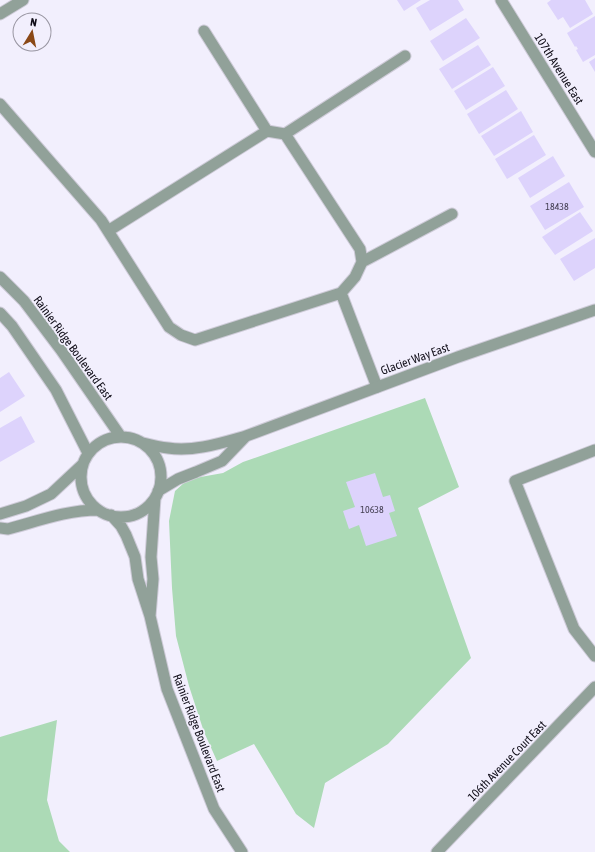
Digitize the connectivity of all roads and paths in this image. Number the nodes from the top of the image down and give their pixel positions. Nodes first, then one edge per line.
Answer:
1 (23, 0) edge
2 (501, 0) edge
3 (0, 14) edge
4 (204, 31) dead end
5 (405, 56) dead end
6 (0, 104) edge
7 (267, 131) junction
8 (285, 134) junction
9 (595, 152) edge
10 (452, 214) dead end
11 (108, 231) junction
12 (362, 262) junction
13 (0, 277) edge
14 (341, 293) junction
15 (595, 310) edge
16 (0, 313) edge
17 (377, 386) junction
18 (246, 436) junction
19 (121, 437) junction
20 (142, 443) junction
21 (595, 450) edge
22 (88, 453) junction
23 (82, 465) junction
24 (157, 494) junction
25 (98, 510) junction
26 (0, 514) edge
27 (111, 515) junction
28 (0, 528) edge
29 (150, 616) junction
30 (595, 656) edge
31 (595, 687) edge
32 (242, 852) edge
33 (437, 852) edge

1 - 3 street
2 - 9 street, 107th Avenue East
4 - 7 street
5 - 8 street
6 - 11 street
7 - 8 street
7 - 11 street
8 - 12 street
10 - 12 street
11 - 14 street
12 - 14 street
13 - 19 street, Rainier Ridge Boulevard East
14 - 17 street
15 - 17 street, Glacier Way East
16 - 22 street
17 - 18 street, Glacier Way East
18 - 20 street, Glacier Way East
18 - 24 street, Glacier Way East
19 - 20 street
19 - 22 street
20 - 24 street
21 - 30 street
22 - 23 street
23 - 25 street
23 - 26 street
24 - 27 street
24 - 29 street, Rainier Ridge Boulevard East
25 - 27 street
25 - 28 street
27 - 29 street, Rainier Ridge Boulevard East
29 - 32 street, Rainier Ridge Boulevard East
31 - 33 street, 106th Avenue Court East

